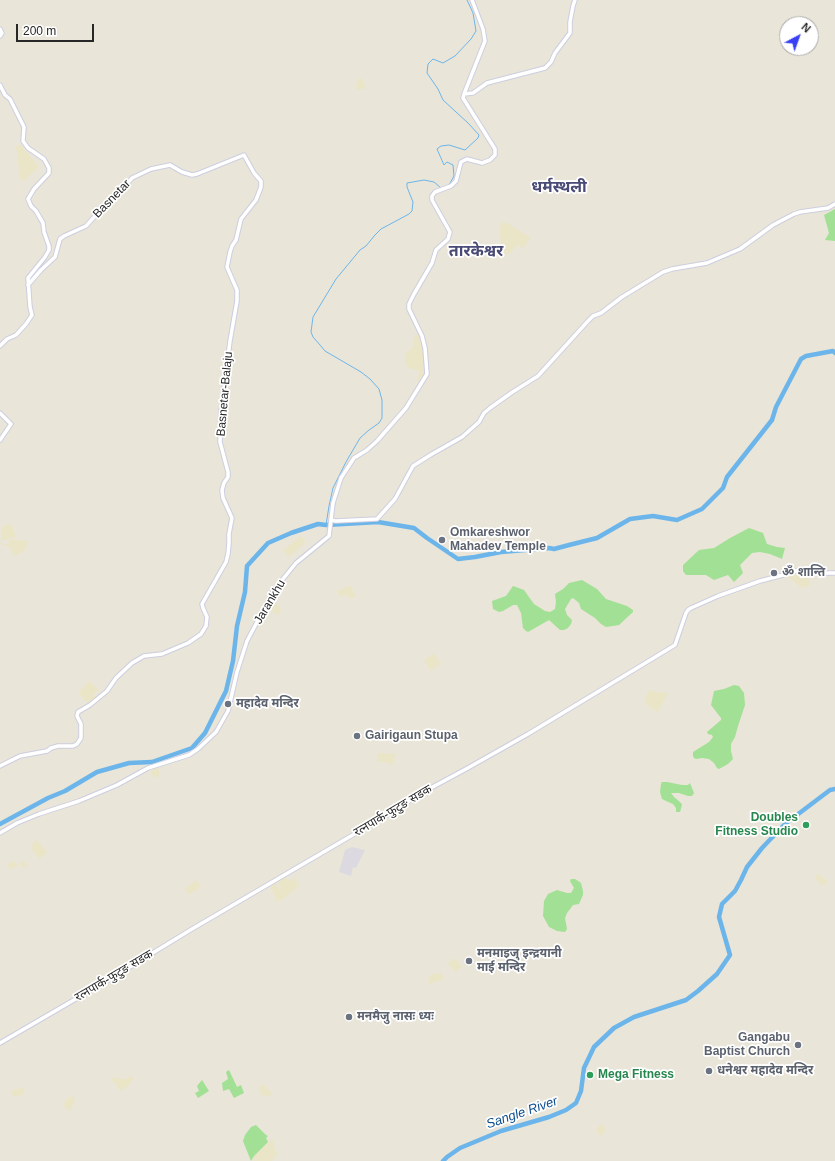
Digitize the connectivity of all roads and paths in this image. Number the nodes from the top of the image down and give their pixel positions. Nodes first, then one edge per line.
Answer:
1 (472, 0) edge
2 (575, 0) edge
3 (0, 29) edge
4 (0, 36) edge
5 (0, 85) edge
6 (464, 94) junction
7 (244, 155) joint
8 (835, 204) edge
9 (28, 285) junction
10 (0, 346) edge
11 (0, 413) edge
12 (0, 440) edge
13 (331, 520) junction
14 (835, 573) edge
15 (0, 766) edge
16 (0, 833) edge
17 (0, 1043) edge

1 - 6 street
2 - 6 street
3 - 4 street
5 - 9 street
6 - 13 street
7 - 9 street, Basnetar
7 - 15 street, Basnetar-Balaju
8 - 13 street
9 - 10 street
11 - 12 street
13 - 16 street, Jarankhu
14 - 17 street, रत्नपार्क-फुटुङ सडक

